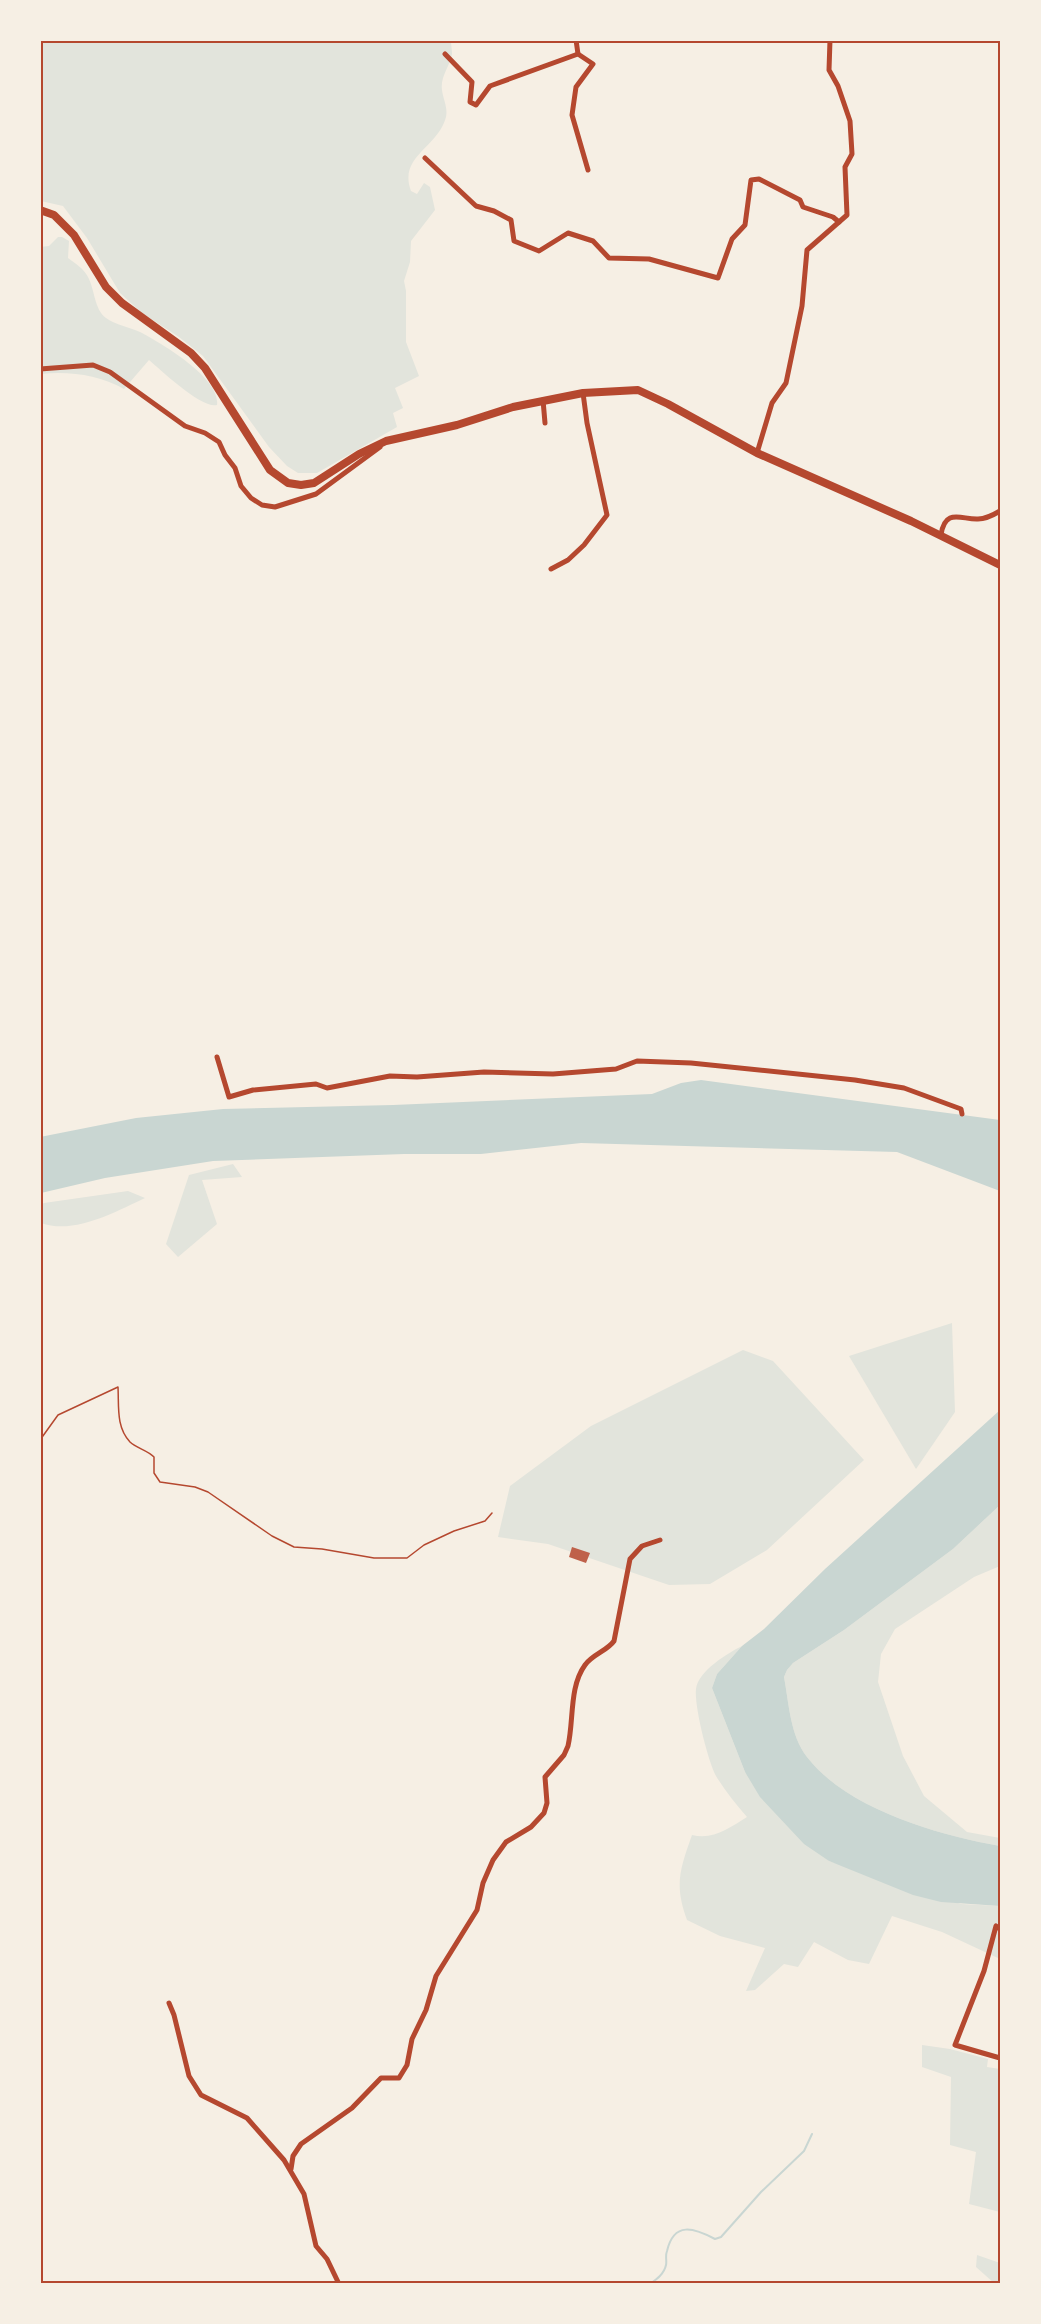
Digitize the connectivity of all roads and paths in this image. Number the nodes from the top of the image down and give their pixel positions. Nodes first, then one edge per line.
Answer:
1 (576, 40) edge
2 (830, 40) edge
3 (445, 54) dead end
4 (578, 54) junction
5 (425, 158) dead end
6 (588, 170) dead end
7 (40, 210) edge
8 (839, 222) junction
9 (40, 369) edge
10 (583, 393) junction
11 (543, 400) junction
12 (545, 423) dead end
13 (386, 441) junction
14 (757, 453) junction
15 (1000, 511) edge
16 (941, 535) junction
17 (1000, 565) edge
18 (551, 569) dead end
19 (217, 1058) dead end
20 (962, 1114) dead end
21 (40, 1440) edge
22 (492, 1513) dead end
23 (660, 1540) dead end
24 (1000, 1929) edge
25 (169, 2003) dead end
26 (1000, 2058) edge
27 (291, 2169) junction
28 (339, 2283) edge

1 - 4 street
2 - 8 street
3 - 4 street
4 - 6 street
5 - 8 street
7 - 13 main road
8 - 14 street
9 - 13 street
10 - 11 main road
10 - 14 main road
10 - 18 street
11 - 12 street
11 - 13 main road
14 - 16 main road
15 - 16 street
16 - 17 main road
19 - 20 street
21 - 22 path
23 - 27 street
24 - 26 street
25 - 27 street
27 - 28 street

